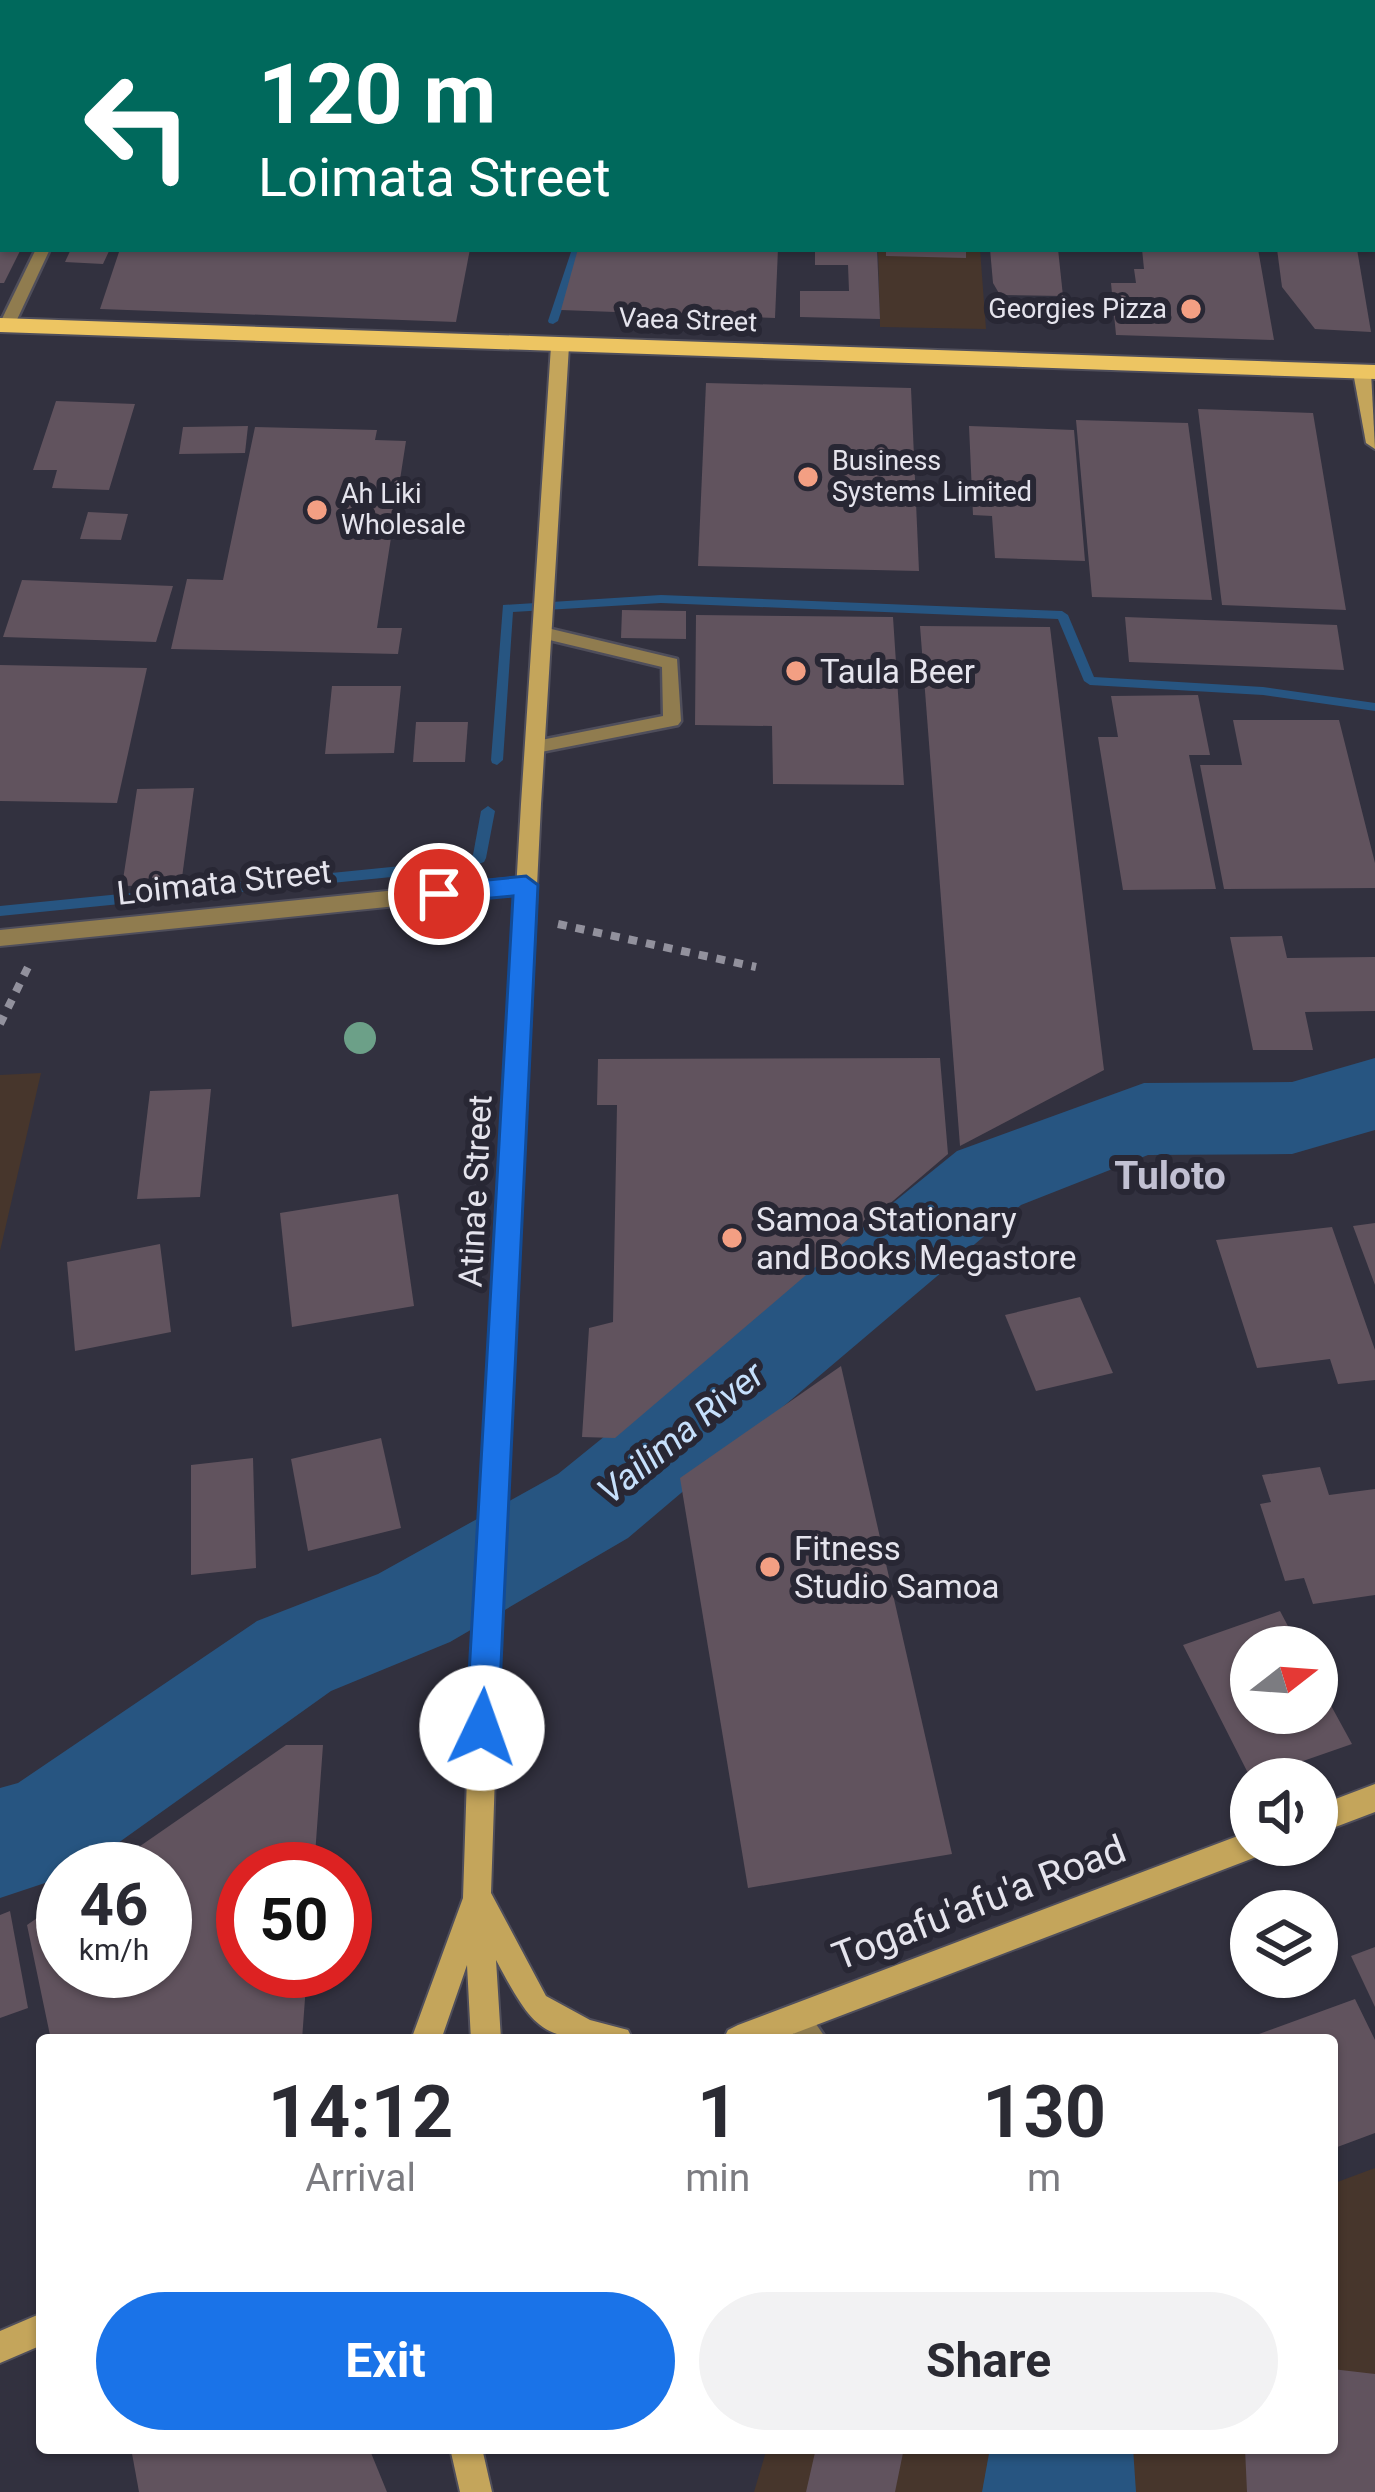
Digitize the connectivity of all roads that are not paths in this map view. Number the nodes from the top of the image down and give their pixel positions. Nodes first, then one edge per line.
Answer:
1 (42, 252) edge
2 (3, 325) edge
3 (560, 346) junction
4 (1368, 372) edge
5 (1375, 443) edge
6 (543, 627) junction
7 (536, 747) junction
8 (526, 885) junction
9 (0, 938) edge
10 (1375, 1798) edge
11 (1338, 1812) edge
12 (1230, 1854) edge
13 (477, 1896) junction
14 (805, 2028) edge
15 (428, 2034) edge
16 (486, 2034) edge
17 (586, 2034) edge
18 (772, 2034) edge
19 (36, 2332) edge
20 (0, 2347) edge
21 (455, 2454) edge
22 (467, 2454) edge
23 (478, 2454) edge
24 (475, 2488) edge

1 - 2 lane
2 - 3 main road, Vaea Street
3 - 4 main road, Vaea Street
3 - 6 main road, Atina'e Street
4 - 5 main road
6 - 7 main road, Atina'e Street
6 - 7 lane
7 - 8 main road, Atina'e Street
8 - 9 street, Loimata Street
8 - 13 main road, Atina'e Street
10 - 11 main road
12 - 14 main road, Togafu'afu'a Road
13 - 15 main road
13 - 16 main road, Atina'e Street
13 - 17 main road
14 - 18 main road, Togafu'afu'a Road
19 - 20 main road
21 - 24 main road
22 - 24 main road
23 - 24 main road

